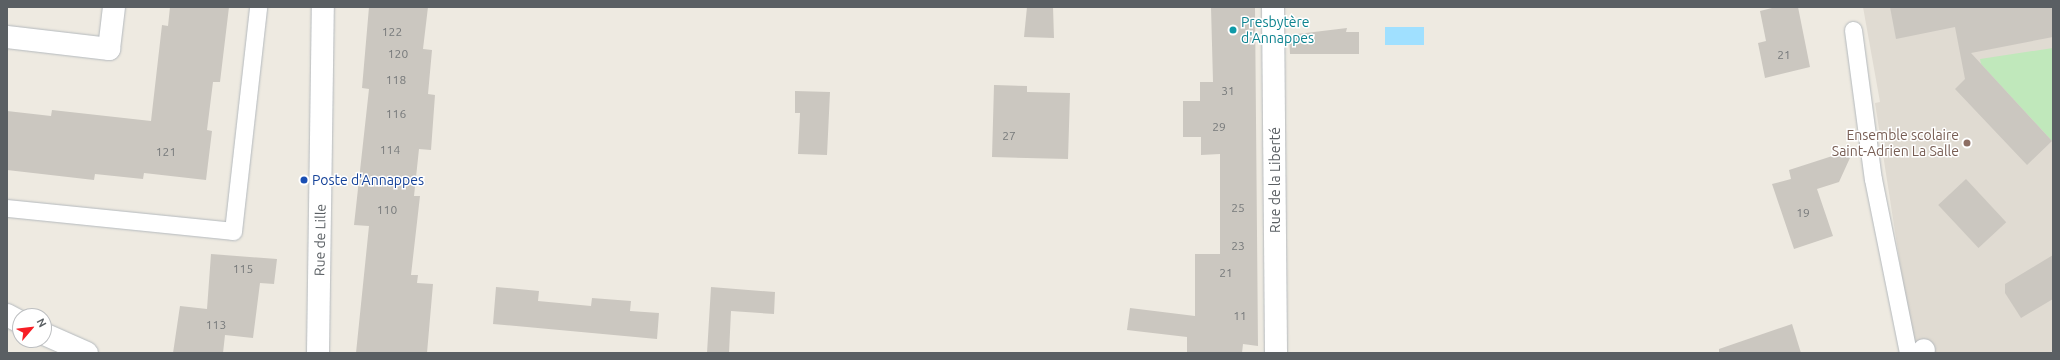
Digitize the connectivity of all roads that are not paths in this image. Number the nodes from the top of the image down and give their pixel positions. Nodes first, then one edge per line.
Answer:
1 (114, 7) edge
2 (258, 7) edge
3 (323, 7) edge
4 (1273, 7) edge
5 (1853, 30) dead end
6 (7, 37) edge
7 (7, 208) edge
8 (52, 338) edge
9 (1917, 352) edge
10 (87, 353) edge
11 (318, 353) edge
12 (1276, 353) edge

1 - 6 street
2 - 7 lane
3 - 11 street, Rue de Lille
4 - 12 street, Rue de la Liberté
5 - 9 lane
8 - 10 street

